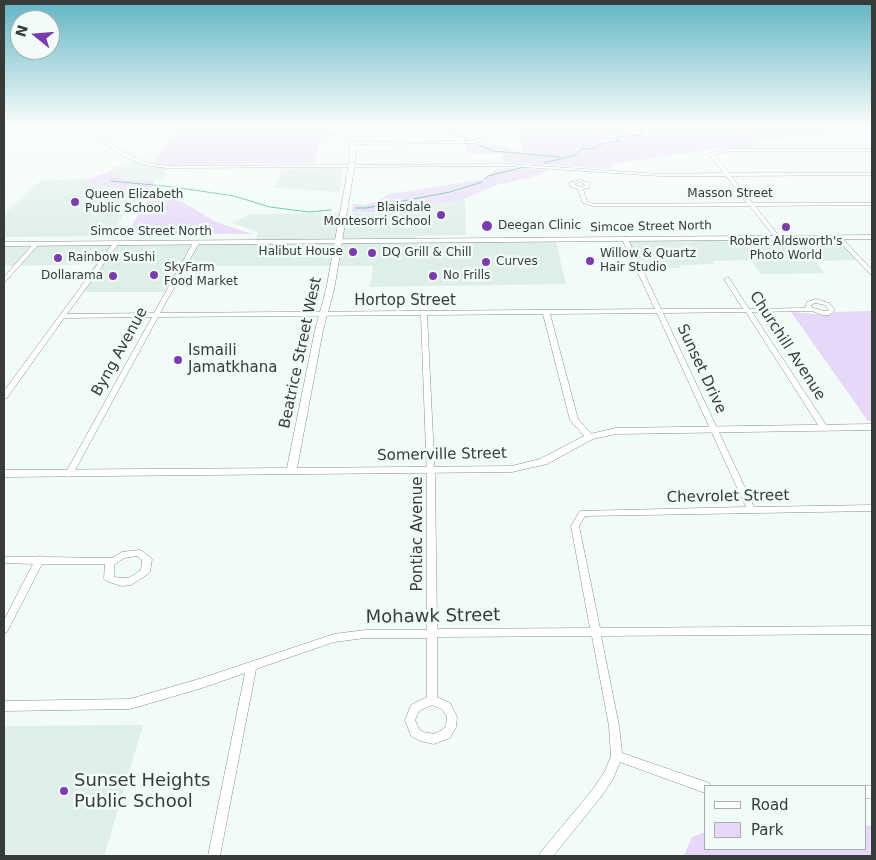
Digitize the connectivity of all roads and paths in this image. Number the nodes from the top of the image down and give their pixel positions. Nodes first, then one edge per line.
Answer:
1 (168, 166) edge
2 (327, 166) edge
3 (351, 166) edge
4 (524, 166) edge
5 (719, 166) edge
6 (726, 174) junction
7 (872, 174) edge
8 (580, 188) dead end
9 (750, 204) junction
10 (872, 204) edge
11 (778, 237) junction
12 (838, 237) junction
13 (872, 237) edge
14 (625, 238) junction
15 (337, 242) junction
16 (196, 243) junction
17 (4, 244) edge
18 (36, 244) junction
19 (116, 244) junction
20 (872, 273) edge
21 (727, 279) dead end
22 (4, 280) edge
23 (810, 310) dead end
24 (546, 312) junction
25 (660, 312) junction
26 (748, 312) junction
27 (424, 313) junction
28 (324, 314) junction
29 (62, 316) junction
30 (156, 316) junction
31 (4, 396) edge
32 (872, 427) edge
33 (824, 428) junction
34 (714, 429) junction
35 (590, 437) junction
36 (431, 470) junction
37 (291, 472) junction
38 (4, 474) edge
39 (68, 474) junction
40 (872, 508) edge
41 (752, 511) junction
42 (40, 559) junction
43 (4, 560) edge
44 (114, 560) dead end
45 (4, 629) edge
46 (872, 630) edge
47 (596, 632) junction
48 (432, 635) junction
49 (251, 668) junction
50 (432, 700) dead end
51 (4, 706) edge
52 (617, 756) junction
53 (704, 787) edge
54 (214, 856) edge
55 (544, 856) edge

1 - 2 street
3 - 15 street, Beatrice Street West
4 - 6 street
5 - 6 street
6 - 7 street
6 - 9 street
8 - 9 street, Masson Street
9 - 10 street, Masson Street
9 - 11 street
11 - 12 main road, Simcoe Street North
11 - 14 main road, Simcoe Street North
12 - 13 main road, Simcoe Street North
12 - 20 street
14 - 15 main road, Simcoe Street North
14 - 25 street, Sunset Drive
15 - 16 main road, Simcoe Street North
15 - 28 street, Beatrice Street West
16 - 19 main road, Simcoe Street North
16 - 30 street, Byng Avenue
17 - 18 main road, Simcoe Street North
18 - 19 main road, Simcoe Street North
18 - 22 street
19 - 29 street
21 - 26 street, Churchill Avenue
23 - 26 street, Hortop Street
24 - 25 street, Hortop Street
24 - 27 street, Hortop Street
24 - 35 street
25 - 26 street, Hortop Street
25 - 34 street, Sunset Drive
26 - 33 street, Churchill Avenue
27 - 28 street, Hortop Street
27 - 36 street, Pontiac Avenue
28 - 30 street, Hortop Street
28 - 37 street, Beatrice Street West
29 - 30 street, Hortop Street
29 - 31 street
30 - 39 street, Byng Avenue
32 - 33 street, Somerville Street
33 - 34 street, Somerville Street
34 - 35 street, Somerville Street
34 - 41 street, Sunset Drive
35 - 36 street, Somerville Street
36 - 37 street, Somerville Street
36 - 48 street, Pontiac Avenue
37 - 39 street, Somerville Street
38 - 39 street, Somerville Street
40 - 41 street, Chevrolet Street
41 - 47 street, Chevrolet Street
42 - 43 street
42 - 44 street
42 - 45 street
46 - 47 street, Mohawk Street
47 - 48 street, Mohawk Street
47 - 52 street
48 - 49 street, Mohawk Street
48 - 50 street, Pontiac Avenue
49 - 51 street, Mohawk Street
49 - 54 street
52 - 53 street
52 - 55 street

